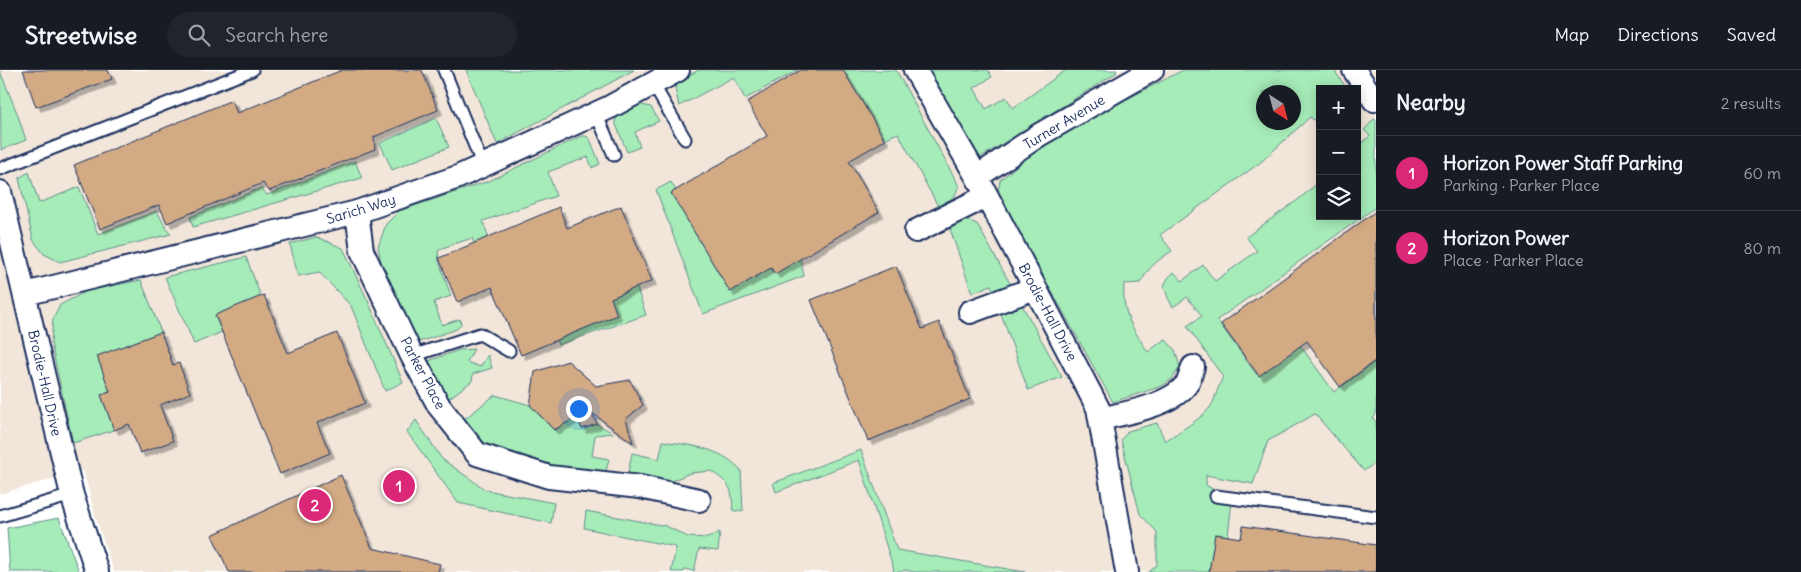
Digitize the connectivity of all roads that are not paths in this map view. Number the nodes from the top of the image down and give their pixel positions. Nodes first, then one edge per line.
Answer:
1 (252, 70) edge
2 (444, 70) edge
3 (678, 70) edge
4 (916, 70) edge
5 (1354, 70) edge
6 (1149, 71) edge
7 (653, 84) junction
8 (1374, 100) dead end
9 (596, 113) junction
10 (685, 139) dead end
11 (614, 155) dead end
12 (483, 166) junction
13 (0, 170) edge
14 (977, 177) junction
15 (0, 192) edge
16 (987, 196) junction
17 (357, 212) junction
18 (916, 231) dead end
19 (1035, 288) junction
20 (24, 294) junction
21 (970, 312) dead end
22 (509, 351) dead end
23 (412, 356) junction
24 (1193, 367) dead end
25 (1100, 419) junction
26 (72, 495) junction
27 (1216, 496) dead end
28 (699, 500) dead end
29 (0, 516) edge
30 (1376, 517) edge
31 (97, 572) edge
32 (1127, 572) edge

1 - 13 lane
2 - 12 lane
3 - 7 street, Sarich Way
4 - 14 street, Brodie-Hall Drive
5 - 8 street
6 - 14 street, Turner Avenue
7 - 9 street, Sarich Way
7 - 10 lane
9 - 11 lane
9 - 12 street, Sarich Way
12 - 17 street, Sarich Way
14 - 16 street, Brodie-Hall Drive
15 - 20 street, Brodie-Hall Drive
16 - 18 street
16 - 19 street, Brodie-Hall Drive
17 - 20 street, Sarich Way
17 - 23 street, Parker Place
19 - 21 street
19 - 25 street, Brodie-Hall Drive
20 - 26 street, Brodie-Hall Drive
22 - 23 lane
23 - 28 street, Parker Place
24 - 25 street
25 - 32 street, Brodie-Hall Drive
26 - 29 lane
26 - 31 street, Brodie-Hall Drive
27 - 30 lane

